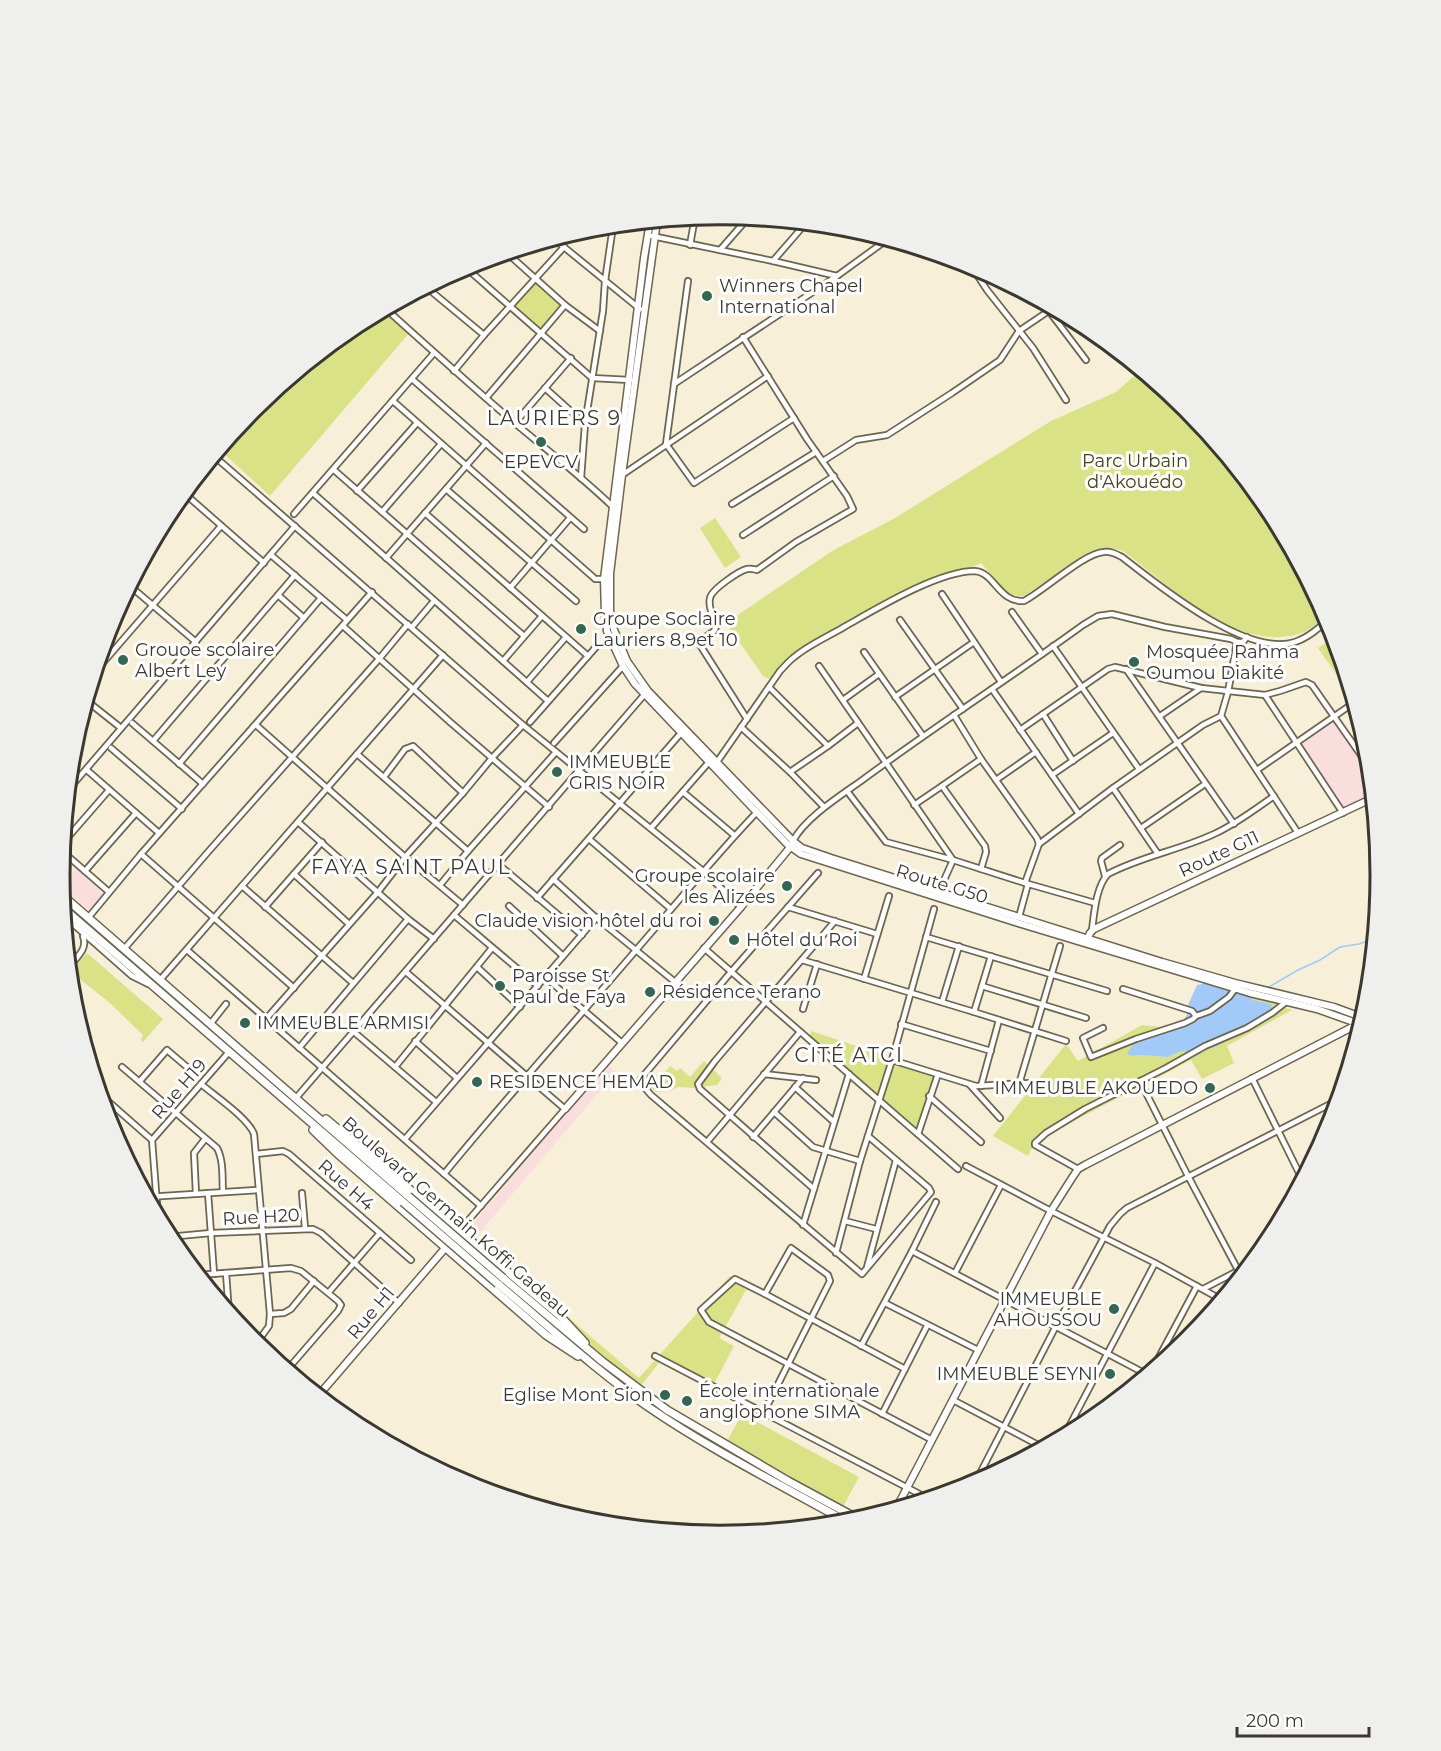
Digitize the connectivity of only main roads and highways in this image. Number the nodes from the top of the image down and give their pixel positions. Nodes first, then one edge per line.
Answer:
1 (71, 903) edge
2 (72, 916) edge
3 (296, 1098) junction
4 (290, 1105) junction
5 (501, 1281) junction
6 (600, 1365) junction
7 (847, 1513) edge
8 (835, 1515) edge

1 - 3 main road, Boulevard Germain Koffi Gadeau
2 - 4 main road, Boulevard Germain Koffi Gadeau
3 - 5 main road, Boulevard Germain Koffi Gadeau, bridge
3 - 6 main road
4 - 5 main road, Boulevard Germain Koffi Gadeau, bridge
4 - 6 main road
5 - 6 main road, Boulevard Germain Koffi Gadeau
6 - 7 main road, Boulevard Germain Koffi Gadeau
6 - 8 main road, Boulevard Germain Koffi Gadeau

